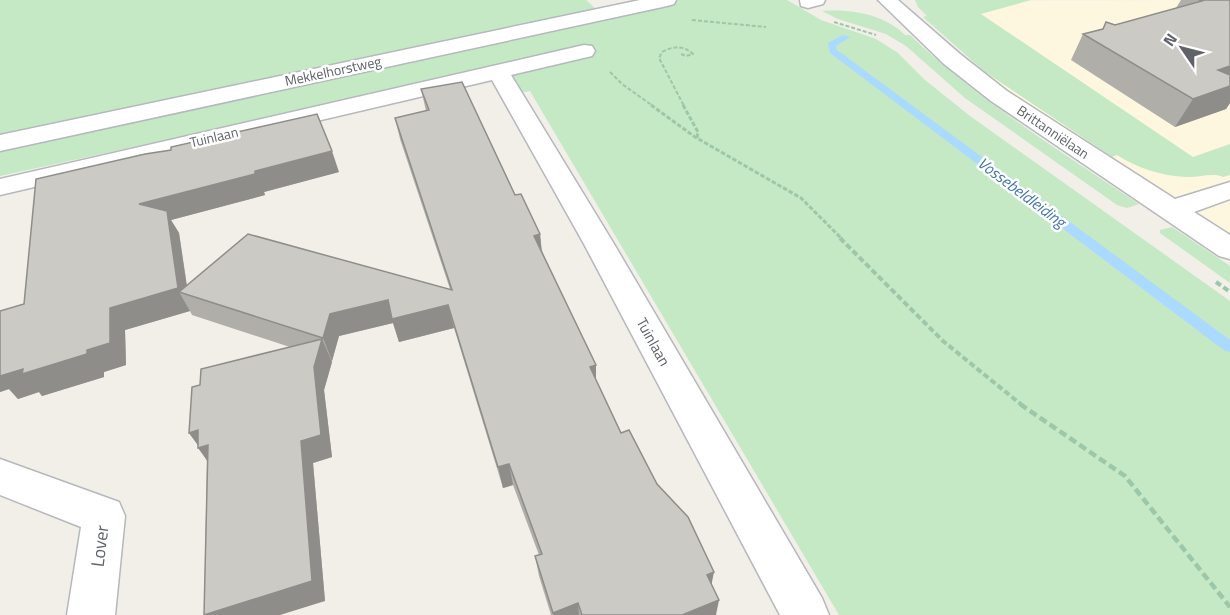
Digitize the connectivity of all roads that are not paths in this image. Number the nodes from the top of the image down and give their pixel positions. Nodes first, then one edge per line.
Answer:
1 (667, 0) edge
2 (887, 0) edge
3 (584, 51) dead end
4 (498, 72) junction
5 (0, 143) edge
6 (0, 187) edge
7 (1230, 190) edge
8 (1171, 210) junction
9 (1230, 249) edge
10 (0, 477) edge
11 (91, 615) edge
12 (805, 615) edge

1 - 5 street, Mekkelhorstweg
2 - 8 street, Brittanniëlaan
3 - 4 street, Tuinlaan
4 - 6 street, Tuinlaan
4 - 12 street, Tuinlaan
7 - 8 street
8 - 9 street, Brittanniëlaan
10 - 11 street, Lover

